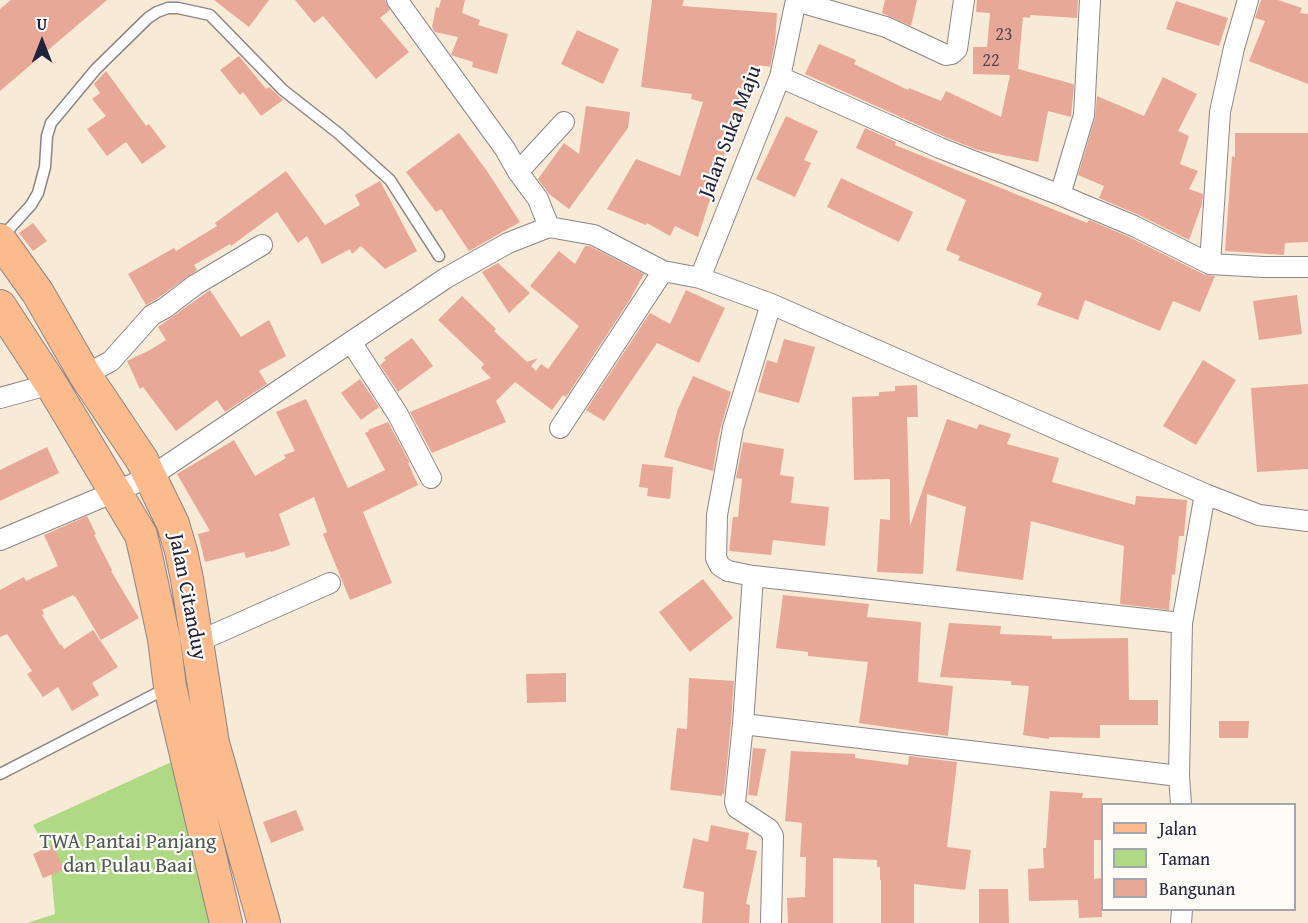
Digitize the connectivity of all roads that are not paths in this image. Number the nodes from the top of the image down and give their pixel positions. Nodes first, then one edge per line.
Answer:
1 (398, 0) edge
2 (964, 0) edge
3 (1090, 0) edge
4 (1248, 0) edge
5 (796, 1) edge
6 (780, 77) junction
7 (564, 122) dead end
8 (518, 172) junction
9 (1060, 195) junction
10 (549, 227) junction
11 (0, 240) edge
12 (262, 245) dead end
13 (439, 256) dead end
14 (1210, 264) junction
15 (1308, 267) edge
16 (663, 271) junction
17 (700, 278) junction
18 (771, 304) junction
19 (0, 306) edge
20 (351, 342) junction
21 (85, 375) junction
22 (51, 384) junction
23 (0, 398) edge
24 (560, 428) dead end
25 (150, 477) junction
26 (431, 478) dead end
27 (116, 491) junction
28 (1205, 494) junction
29 (1308, 521) edge
30 (0, 540) edge
31 (753, 576) junction
32 (330, 583) dead end
33 (1182, 623) junction
34 (197, 642) junction
35 (170, 687) junction
36 (743, 724) junction
37 (0, 774) edge
38 (1179, 776) junction
39 (1181, 803) edge
40 (226, 923) edge
41 (264, 923) edge
42 (771, 923) edge

1 - 8 street
2 - 5 street
3 - 9 street
4 - 14 street
5 - 6 street, Jalan Suka Maju
6 - 9 street
6 - 17 street, Jalan Suka Maju
7 - 8 street
8 - 10 street
9 - 14 street
10 - 16 street
10 - 20 street
11 - 13 lane
11 - 21 main road, Jalan Citanduy
12 - 21 street
14 - 15 street
16 - 17 street
16 - 24 street
17 - 18 street
18 - 28 street
18 - 31 street
19 - 22 main road, Jalan Citanduy
20 - 25 street
20 - 26 street
21 - 25 main road, Jalan Citanduy
22 - 23 street
22 - 27 main road, Jalan Citanduy
25 - 27 street
25 - 34 main road, Jalan Citanduy
27 - 30 street
27 - 35 main road, Jalan Citanduy
28 - 29 street
28 - 33 street
31 - 33 street
31 - 36 street
32 - 34 street
33 - 38 street
34 - 41 main road, Jalan Citanduy
35 - 37 lane
35 - 40 main road, Jalan Citanduy
36 - 38 street
36 - 42 street
38 - 39 street

